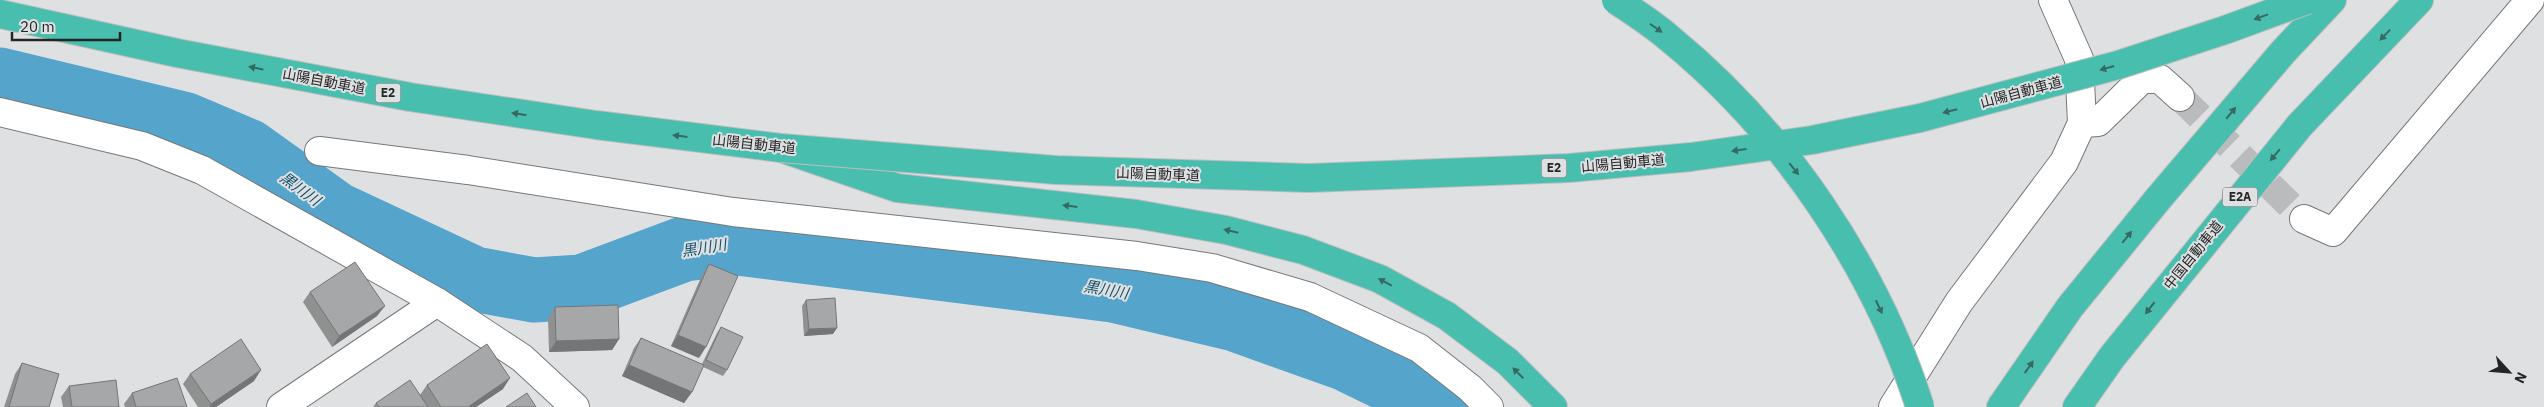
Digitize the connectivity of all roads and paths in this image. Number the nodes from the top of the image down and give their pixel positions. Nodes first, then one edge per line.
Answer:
1 (1616, 0) edge
2 (2053, 0) edge
3 (2307, 0) edge
4 (2332, 0) edge
5 (2419, 0) edge
6 (2530, 0) edge
7 (0, 14) edge
8 (2180, 97) tunnel mouth
9 (0, 112) edge
10 (2082, 123) junction
11 (781, 148) junction
12 (319, 151) dead end
13 (2304, 219) tunnel mouth
14 (437, 302) junction
15 (282, 407) edge
16 (576, 407) edge
17 (1489, 407) edge
18 (1553, 407) edge
19 (1893, 407) edge
20 (1920, 407) edge
21 (2001, 407) edge
22 (2077, 407) edge

1 -> 20 highway, bridge
2 - 10 street
3 -> 11 highway, 山陽自動車道 / E2, bridge
21 -> 4 highway
5 -> 22 highway, 中国自動車道 / E2A
6 - 13 street
11 -> 7 highway, 山陽自動車道 / E2
8 - 10 street
9 - 14 street
10 - 19 street
18 -> 11 highway, bridge
12 - 17 street
14 - 15 street
14 - 16 street

